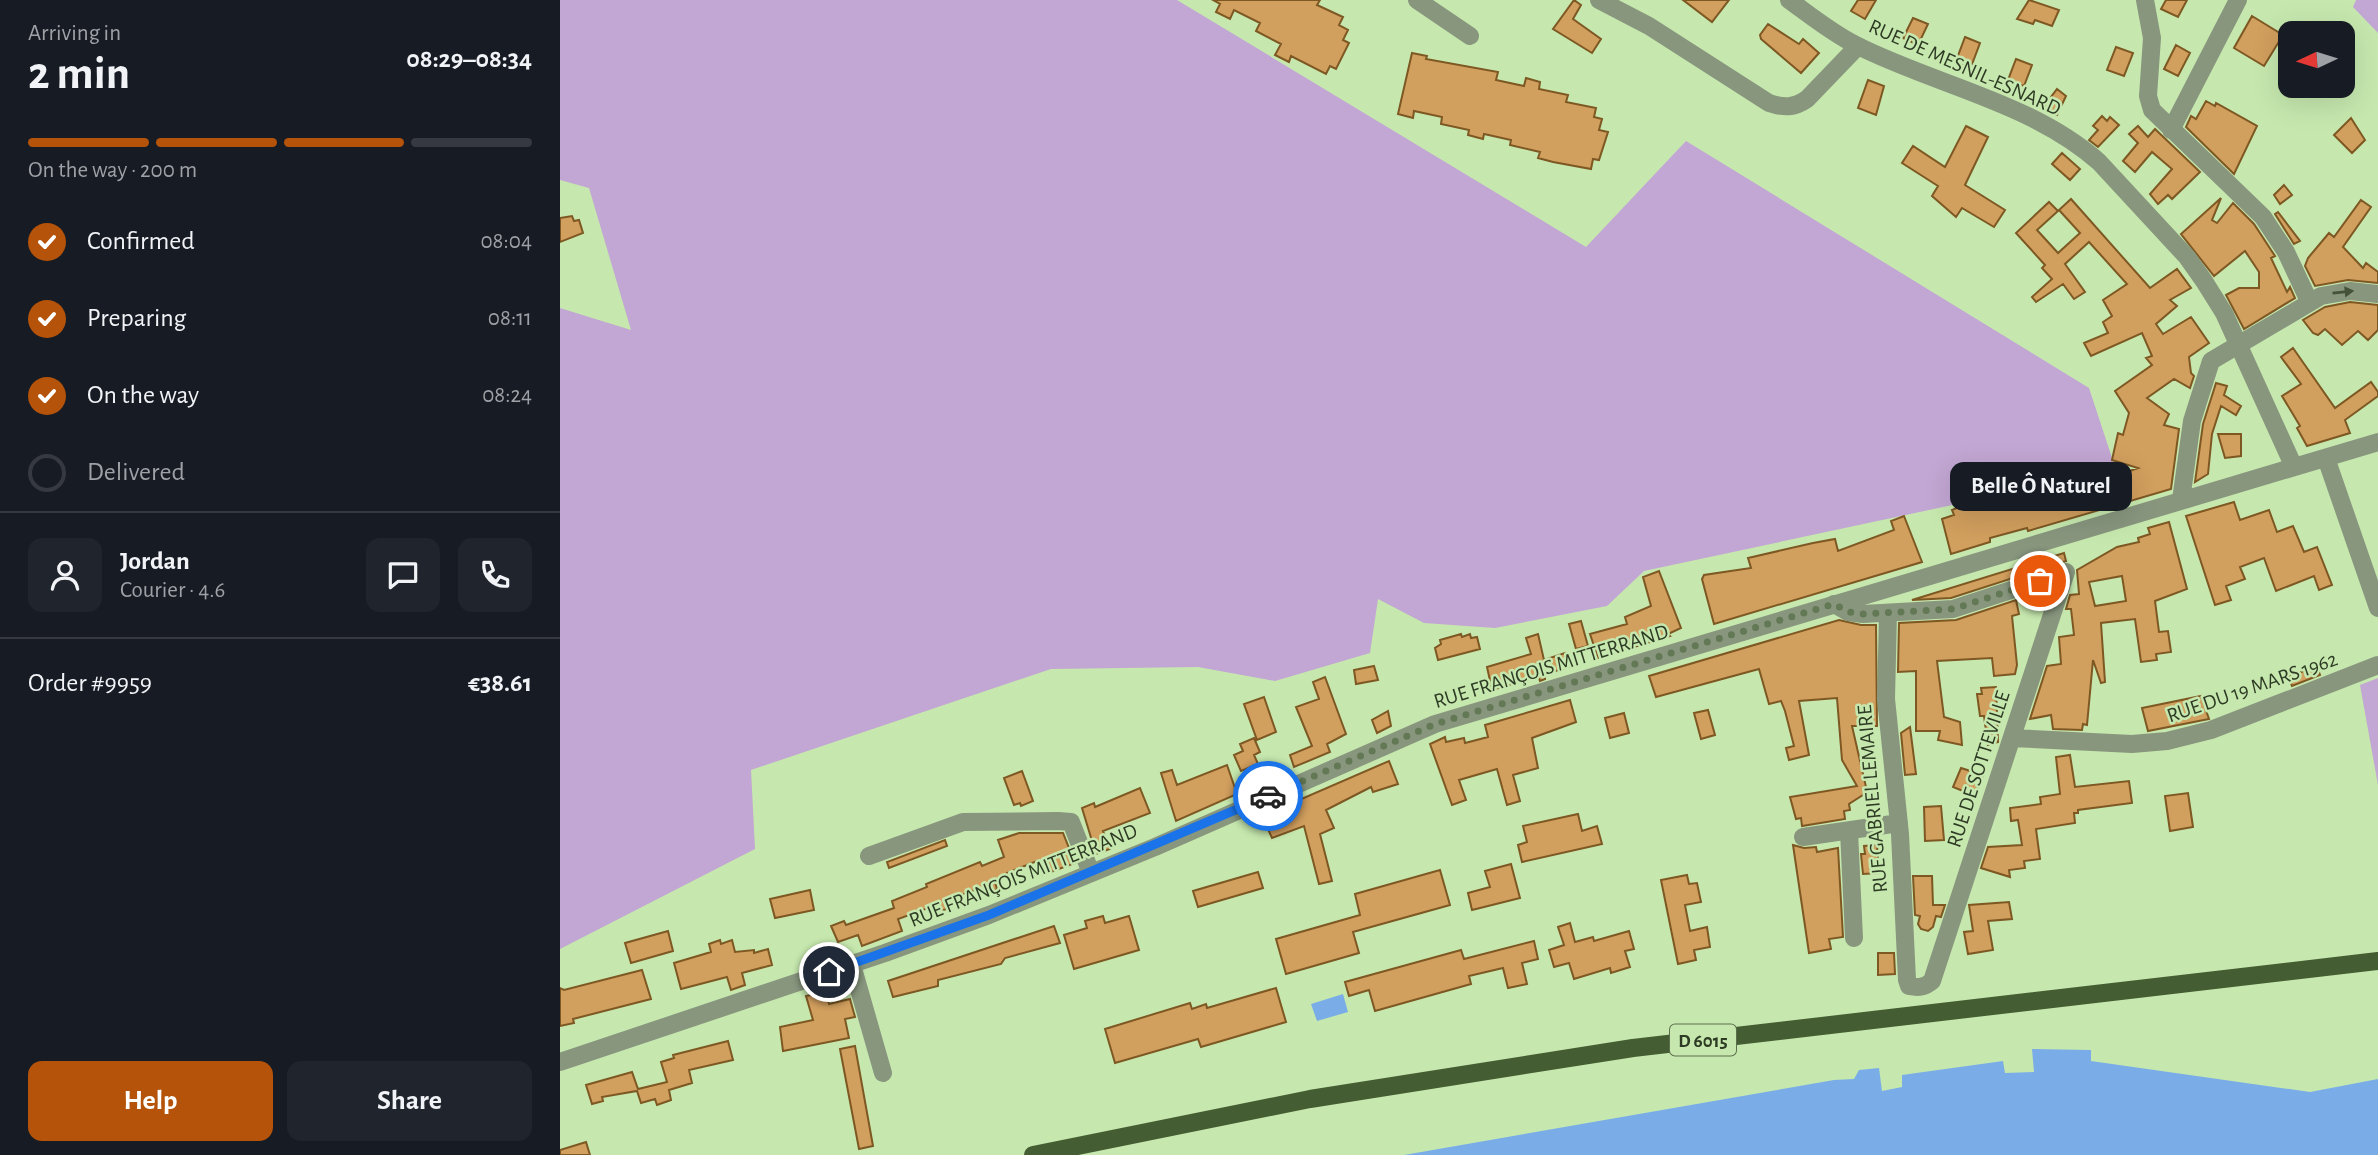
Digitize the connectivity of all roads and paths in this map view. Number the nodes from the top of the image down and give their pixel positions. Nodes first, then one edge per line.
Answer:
1 (1417, 0) edge
2 (1599, 0) edge
3 (1789, 0) edge
4 (2145, 0) edge
5 (2238, 0) edge
6 (1469, 36) dead end
7 (1858, 46) junction
8 (2171, 130) junction
9 (2378, 294) edge
10 (2309, 301) junction
11 (2239, 345) junction
12 (2378, 442) edge
13 (2326, 458) junction
14 (2293, 465) junction
15 (2181, 500) junction
16 (1834, 604) junction
17 (2378, 608) edge
18 (1888, 614) junction
19 (2378, 666) edge
20 (2012, 738) junction
21 (1899, 823) junction
22 (1849, 831) junction
23 (1803, 837) dead end
24 (869, 856) dead end
25 (1091, 873) junction
26 (1854, 938) dead end
27 (2378, 961) edge
28 (852, 965) junction
29 (1907, 980) joint
30 (560, 1062) edge
31 (883, 1073) dead end
32 (1033, 1155) edge

1 - 6 street
2 - 7 street
3 - 7 street, RUE DE MESNIL-ESNARD
4 - 8 street
5 - 8 street
7 - 11 street, RUE DE MESNIL-ESNARD
8 - 10 street
10 -> 9 street
10 - 11 street
11 - 14 street, RUE DE MESNIL-ESNARD
11 - 15 street
12 - 13 street, RUE FRANÇOIS MITTERRAND
13 - 14 street, RUE FRANÇOIS MITTERRAND
13 - 17 street
14 - 15 street, RUE FRANÇOIS MITTERRAND
15 - 16 street, RUE FRANÇOIS MITTERRAND
16 - 18 street
16 - 25 street, RUE FRANÇOIS MITTERRAND
18 - 20 street, RUE DE SOTTEVILLE
18 - 21 street, RUE GABRIEL LEMAIRE
19 - 20 street, RUE DU 19 MARS 1962
20 - 29 street, RUE DE SOTTEVILLE
21 - 22 street
21 - 29 street, RUE GABRIEL LEMAIRE
22 - 23 street
22 - 26 street
24 - 25 street
25 - 28 street, RUE FRANÇOIS MITTERRAND
27 - 32 main road, D 6015
28 - 30 street, RUE FRANÇOIS MITTERRAND
28 - 31 street

